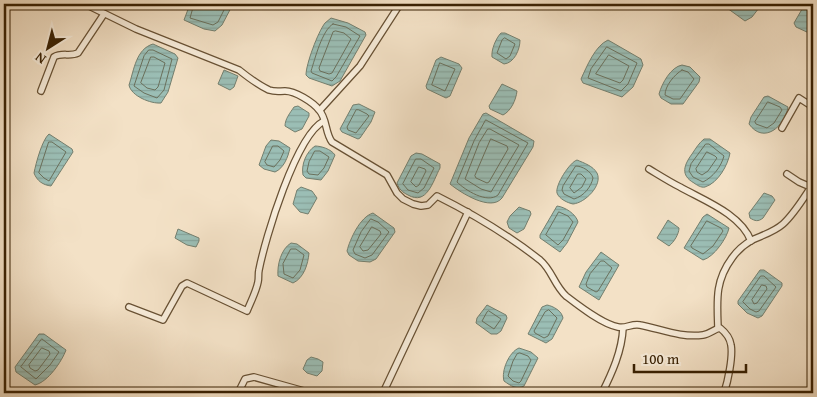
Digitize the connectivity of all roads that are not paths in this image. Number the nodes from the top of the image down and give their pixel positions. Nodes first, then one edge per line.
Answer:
1 (85, 4) edge
2 (400, 4) edge
3 (104, 14) junction
4 (41, 90) dead end
5 (813, 107) edge
6 (320, 110) junction
7 (324, 121) junction
8 (782, 128) dead end
9 (649, 170) dead end
10 (787, 174) dead end
11 (812, 187) edge
12 (468, 212) junction
13 (751, 241) junction
14 (130, 307) dead end
15 (623, 328) junction
16 (718, 328) junction
17 (238, 393) edge
18 (311, 393) edge
19 (383, 393) edge
20 (602, 393) edge
21 (724, 393) edge

1 - 3 street
2 - 6 street
3 - 4 street
3 - 6 street
5 - 8 street
6 - 7 street
7 - 12 street
7 - 14 street
9 - 13 street
10 - 11 street
11 - 13 street
12 - 15 street
12 - 19 street
13 - 16 street
15 - 16 street
15 - 20 street
16 - 21 street
17 - 18 street

